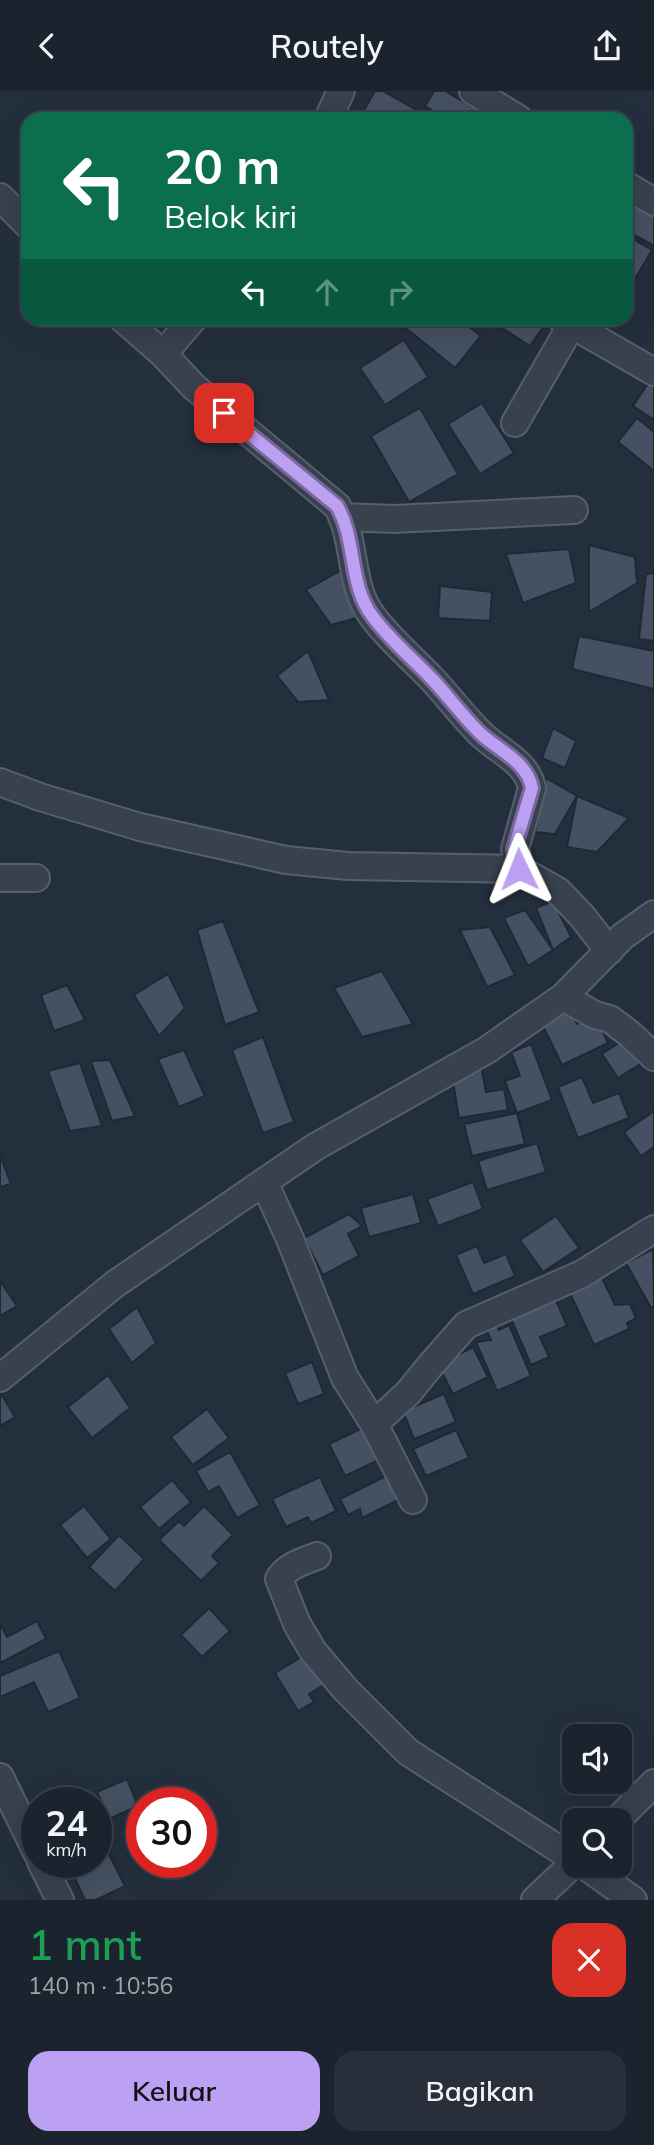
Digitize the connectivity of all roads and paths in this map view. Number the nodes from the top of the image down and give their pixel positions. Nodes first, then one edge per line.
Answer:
1 (341, 91) edge
2 (473, 91) edge
3 (331, 112) edge
4 (508, 112) edge
5 (633, 189) edge
6 (0, 197) edge
7 (654, 202) edge
8 (21, 218) edge
9 (131, 326) edge
10 (188, 326) edge
11 (564, 326) edge
12 (576, 326) edge
13 (163, 353) junction
14 (654, 372) edge
15 (515, 423) dead end
16 (574, 510) dead end
17 (342, 517) junction
18 (0, 782) edge
19 (519, 869) junction
20 (0, 878) edge
21 (36, 878) dead end
22 (654, 914) edge
23 (609, 951) junction
24 (563, 997) junction
25 (654, 1056) edge
26 (264, 1182) junction
27 (654, 1229) edge
28 (0, 1378) edge
29 (374, 1424) junction
30 (413, 1500) dead end
31 (317, 1556) dead end
32 (0, 1777) edge
33 (654, 1783) edge
34 (629, 1808) edge
35 (21, 1820) edge
36 (562, 1853) edge
37 (562, 1873) edge
38 (49, 1878) edge
39 (602, 1878) edge
40 (60, 1900) edge
41 (535, 1900) edge
42 (633, 1900) edge

1 - 3 street
2 - 4 street
5 - 7 street
6 - 8 street
9 - 13 street
10 - 13 street
11 - 15 street
12 - 14 street
13 - 17 street
16 - 17 street
17 - 19 street
18 - 19 street
19 - 23 street
20 - 21 street
22 - 23 street
23 - 24 street
24 - 25 street
24 - 26 street
26 - 28 street
26 - 29 street
27 - 29 street
29 - 30 street
31 - 36 street
32 - 35 street
33 - 34 street
37 - 41 street
38 - 40 street
39 - 42 street

